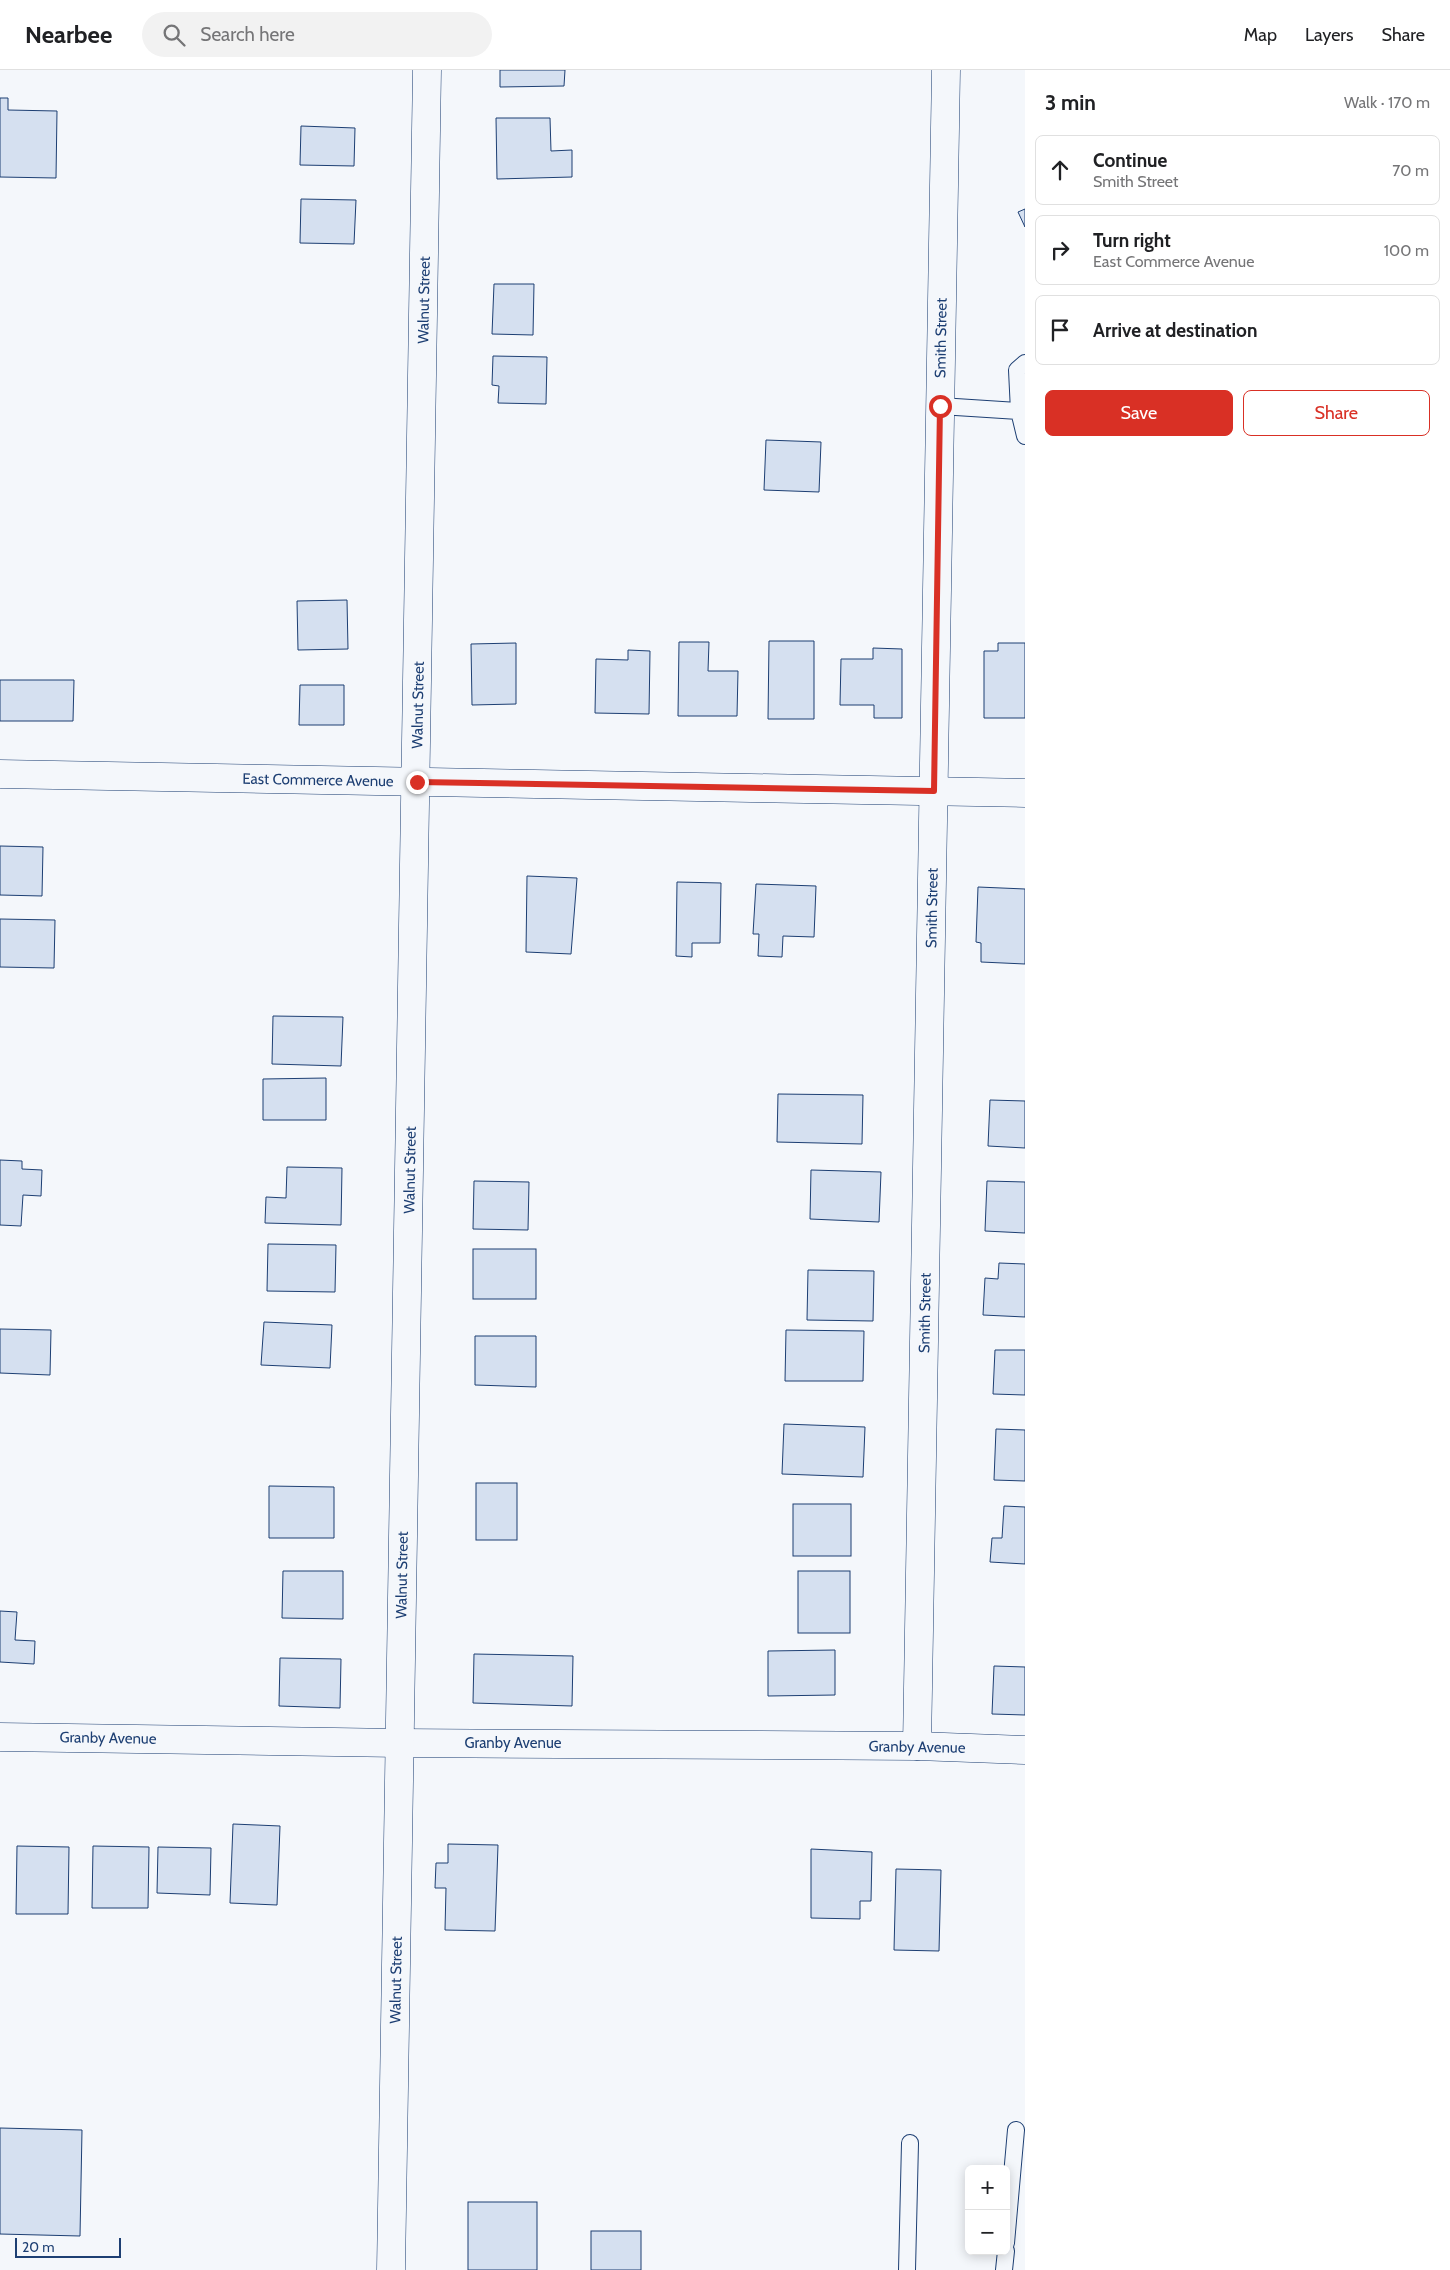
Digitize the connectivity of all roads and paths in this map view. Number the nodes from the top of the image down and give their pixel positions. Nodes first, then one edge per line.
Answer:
1 (428, 70) edge
2 (946, 70) edge
3 (1025, 363) edge
4 (940, 406) junction
5 (1019, 411) junction
6 (1025, 436) edge
7 (0, 774) edge
8 (417, 782) junction
9 (934, 791) junction
10 (1025, 793) edge
11 (0, 1737) edge
12 (399, 1743) junction
13 (917, 1746) junction
14 (1025, 1750) edge
15 (1016, 2130) dead end
16 (910, 2143) dead end
17 (1009, 2210) edge
18 (1006, 2255) edge
19 (391, 2270) edge
20 (907, 2270) edge
21 (1004, 2270) edge

1 - 8 street, Walnut Street
2 - 4 street, Smith Street
3 - 5 lane
4 - 5 lane
4 - 9 street, Smith Street
5 - 6 lane
7 - 8 street, East Commerce Avenue
8 - 9 street, East Commerce Avenue
8 - 12 street, Walnut Street
9 - 10 street, East Commerce Avenue
9 - 13 street, Smith Street
11 - 12 street, Granby Avenue
12 - 13 street, Granby Avenue
12 - 19 street, Walnut Street
13 - 14 street, Granby Avenue
15 - 17 lane
16 - 20 lane
18 - 21 lane

